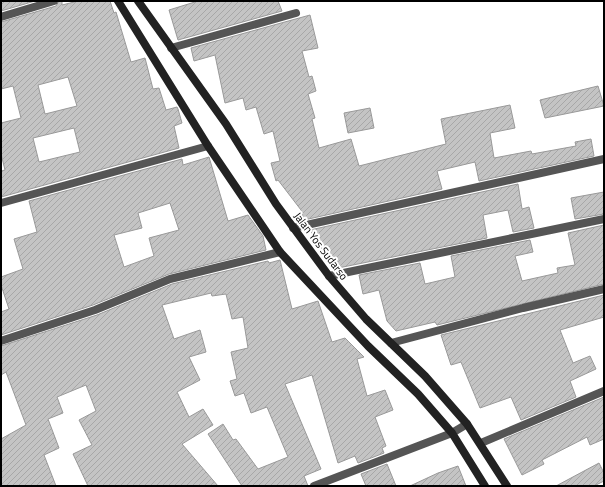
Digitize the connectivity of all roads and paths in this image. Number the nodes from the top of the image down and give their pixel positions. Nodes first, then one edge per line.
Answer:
1 (54, 1) edge
2 (118, 1) edge
3 (138, 1) edge
4 (296, 13) dead end
5 (1, 17) edge
6 (170, 48) junction
7 (208, 146) junction
8 (604, 159) edge
9 (1, 203) edge
10 (604, 219) edge
11 (293, 228) junction
12 (280, 252) junction
13 (329, 276) junction
14 (604, 289) edge
15 (1, 341) edge
16 (391, 343) junction
17 (604, 391) edge
18 (467, 424) junction
19 (452, 433) junction
20 (480, 443) junction
21 (314, 486) edge
22 (485, 486) edge
23 (507, 486) edge

1 - 5 street
2 - 7 main road
3 - 6 main road, Jalan Yos Sudarso
4 - 6 street
6 - 11 main road, Jalan Yos Sudarso
7 - 9 street
7 - 12 main road
8 - 11 street
10 - 13 street
11 - 13 main road, Jalan Yos Sudarso
12 - 15 street
12 - 19 main road
13 - 16 main road, Jalan Yos Sudarso
14 - 16 street
16 - 18 main road, Jalan Yos Sudarso
17 - 20 street
18 - 19 street
18 - 20 main road, Jalan Yos Sudarso
19 - 21 street
19 - 22 main road
20 - 23 main road, Jalan Yos Sudarso

